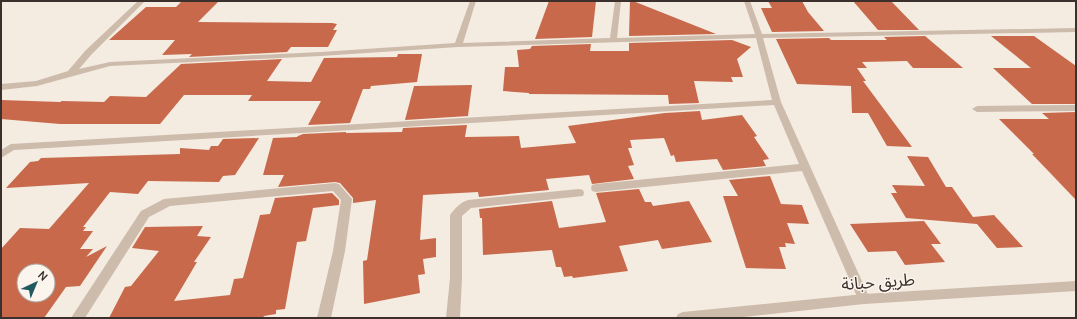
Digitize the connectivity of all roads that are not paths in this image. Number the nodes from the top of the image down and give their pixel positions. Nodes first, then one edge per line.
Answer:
1 (142, 1) edge
2 (473, 1) edge
3 (618, 1) edge
4 (747, 1) edge
5 (1076, 30) edge
6 (759, 36) junction
7 (613, 41) junction
8 (458, 45) junction
9 (72, 73) junction
10 (1, 87) edge
11 (777, 102) junction
12 (1076, 108) edge
13 (977, 109) dead end
14 (1, 155) edge
15 (806, 167) junction
16 (596, 188) dead end
17 (579, 193) dead end
18 (1076, 286) edge
19 (864, 298) junction
20 (78, 318) edge
21 (324, 318) edge
22 (453, 318) edge
23 (683, 318) edge

1 - 9 street
2 - 8 street
3 - 7 street
4 - 6 street
5 - 6 street
6 - 7 street
6 - 11 street
7 - 8 street
8 - 9 street
9 - 10 street
11 - 14 street
11 - 15 street
12 - 13 street
15 - 16 street
15 - 19 street
17 - 22 street
18 - 19 street, طريق حبانة
19 - 23 street, طريق حبانة
20 - 21 street

